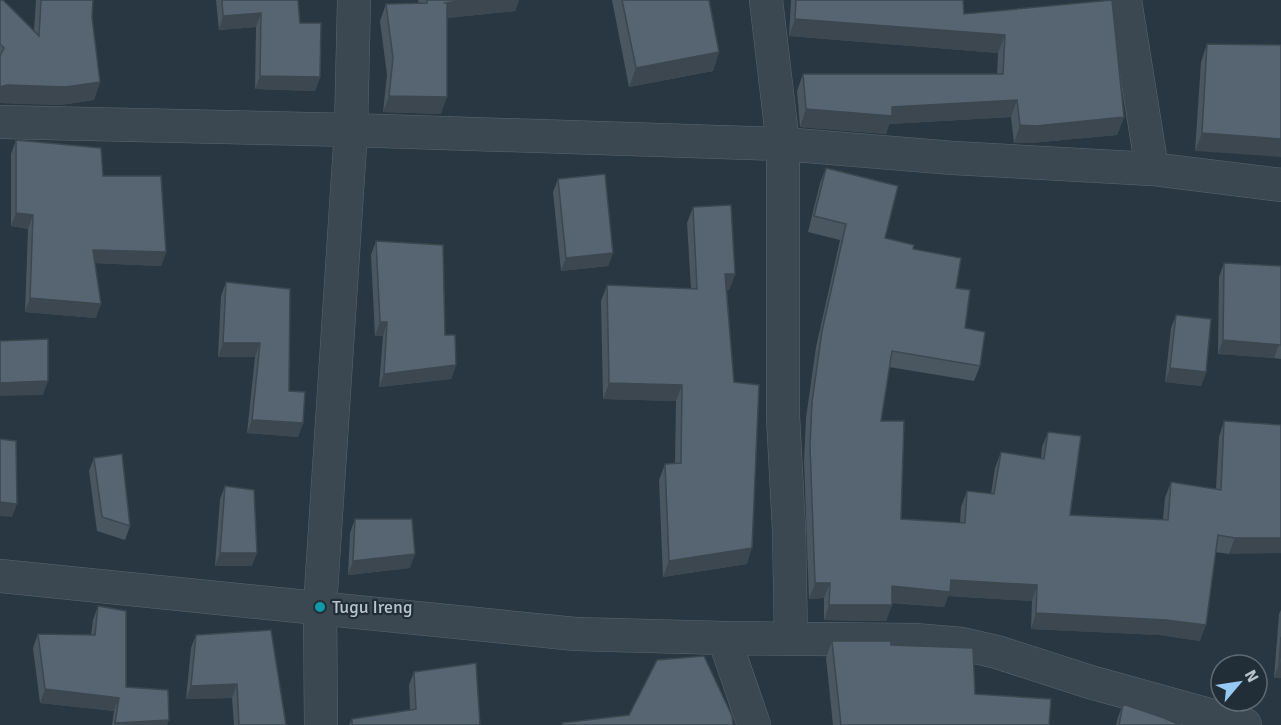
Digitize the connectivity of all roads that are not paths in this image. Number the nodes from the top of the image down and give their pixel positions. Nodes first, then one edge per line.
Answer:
1 (354, 0) edge
2 (766, 0) edge
3 (1125, 0) edge
4 (0, 122) edge
5 (351, 130) junction
6 (783, 144) junction
7 (1152, 169) junction
8 (1281, 185) edge
9 (0, 576) edge
10 (320, 607) junction
11 (724, 638) junction
12 (791, 639) junction
13 (1228, 722) edge
14 (321, 725) edge
15 (754, 725) edge

1 - 5 street
2 - 6 street
3 - 7 street
4 - 5 street
5 - 6 street
5 - 10 street
6 - 7 street
6 - 12 street
7 - 8 street
9 - 10 street
10 - 11 street
10 - 14 street
11 - 12 street
11 - 15 street
12 - 13 street

